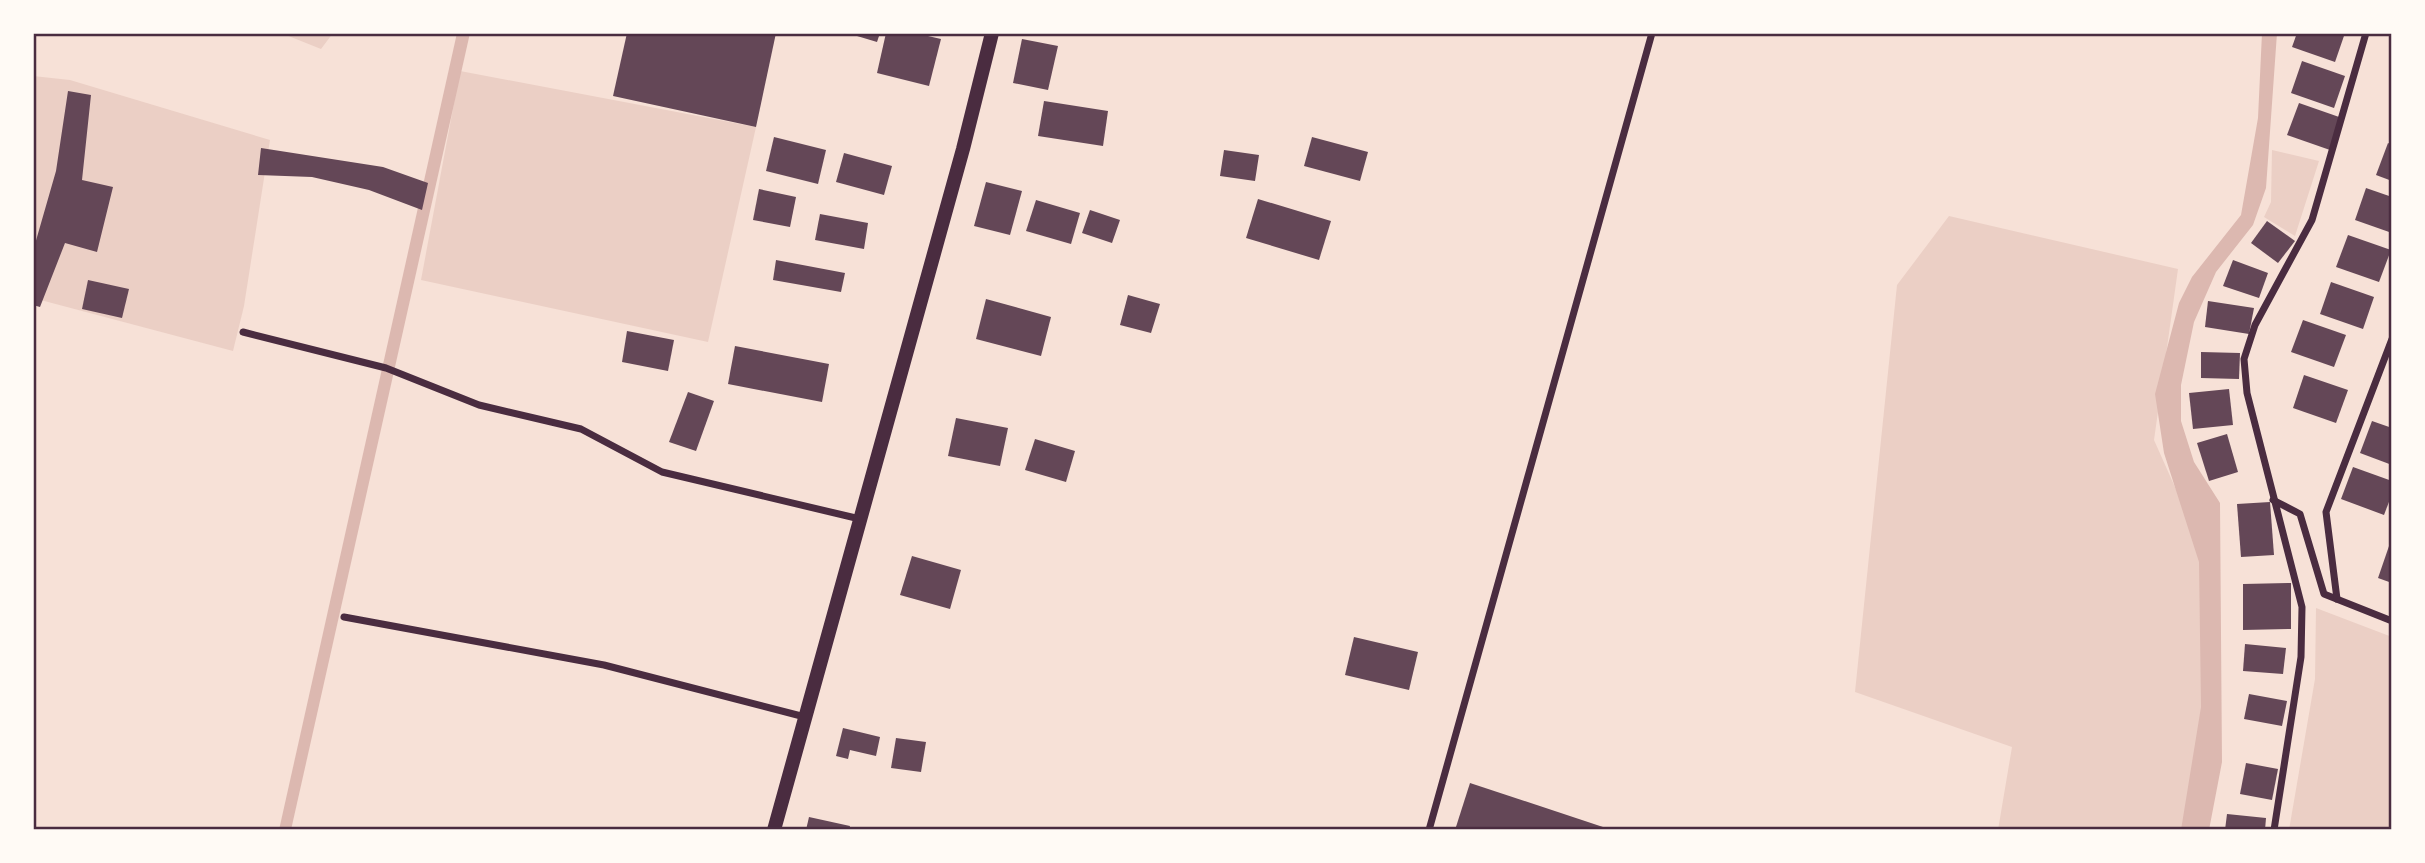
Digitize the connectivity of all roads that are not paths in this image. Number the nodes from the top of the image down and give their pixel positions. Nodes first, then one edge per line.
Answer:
1 (992, 33) edge
2 (1652, 33) edge
3 (2366, 33) edge
4 (243, 332) dead end
5 (2392, 339) edge
6 (2273, 500) junction
7 (860, 519) junction
8 (2337, 599) junction
9 (344, 618) dead end
10 (2392, 621) edge
11 (806, 717) junction
12 (774, 830) edge
13 (1429, 830) edge
14 (2274, 830) edge

1 - 7 main road
2 - 13 street
3 - 6 street
4 - 7 street
5 - 8 street
6 - 8 street
6 - 14 street
7 - 11 main road
8 - 10 street
9 - 11 street
11 - 12 main road

